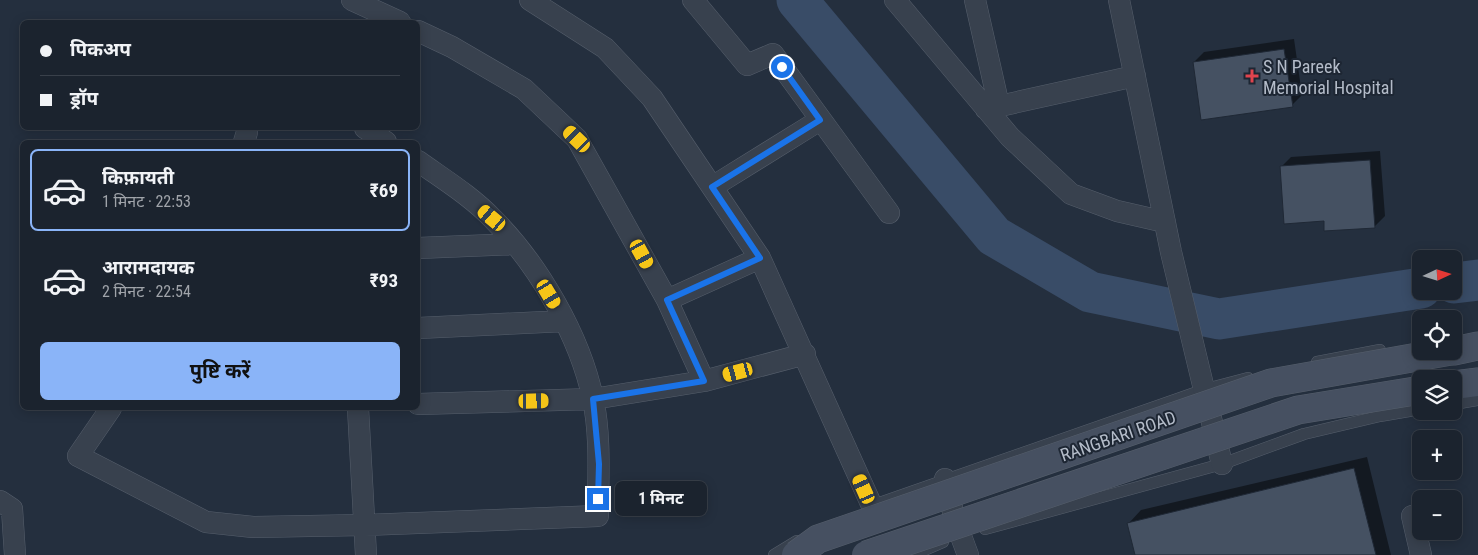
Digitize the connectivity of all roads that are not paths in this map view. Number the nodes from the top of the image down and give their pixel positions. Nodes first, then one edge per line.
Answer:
1 (352, 0) edge
2 (530, 0) edge
3 (693, 0) edge
4 (895, 0) edge
5 (975, 0) edge
6 (1118, 0) edge
7 (396, 20) edge
8 (420, 32) edge
9 (1134, 76) junction
10 (992, 107) junction
11 (820, 120) junction
12 (368, 130) edge
13 (381, 140) edge
14 (420, 162) edge
15 (712, 187) junction
16 (889, 213) dead end
17 (1165, 222) junction
18 (515, 244) junction
19 (420, 248) edge
20 (760, 258) junction
21 (667, 300) junction
22 (565, 321) junction
23 (420, 328) edge
24 (1478, 336) edge
25 (1462, 338) edge
26 (1478, 346) edge
27 (1392, 348) dead end
28 (1462, 349) edge
29 (805, 354) junction
30 (1412, 358) edge
31 (704, 381) junction
32 (1478, 382) edge
33 (1462, 385) edge
34 (1204, 386) junction
35 (1412, 391) edge
36 (593, 399) junction
37 (1478, 400) edge
38 (1462, 403) edge
39 (420, 404) edge
40 (110, 410) edge
41 (358, 410) edge
42 (1412, 411) edge
43 (1222, 464) junction
44 (945, 479) junction
45 (0, 501) edge
46 (857, 512) junction
47 (365, 525) junction
48 (1418, 540) edge
49 (964, 545) edge
50 (15, 555) edge
51 (366, 555) edge
52 (774, 555) edge
53 (796, 555) edge
54 (866, 555) edge
55 (913, 555) edge
56 (1421, 555) edge

1 - 7 street
2 - 15 street
3 - 11 street
4 - 10 street
5 - 10 street
6 - 9 street
8 - 21 street
9 - 10 street
9 - 17 street
10 - 17 street
11 - 15 street
11 - 16 street
12 - 13 street
14 - 18 street
15 - 20 street
17 - 34 street
18 - 19 street
18 - 22 street
20 - 21 street
20 - 29 street
21 - 31 street
22 - 23 street
22 - 36 street
24 - 25 lane
26 - 28 street, RANGBARI ROAD
27 - 34 lane
29 - 31 street
29 - 46 street
30 - 53 street, RANGBARI ROAD, bridge
31 - 36 street
32 - 33 street
34 - 43 street
34 - 44 lane
35 - 54 street, RANGBARI ROAD, bridge
36 - 39 street
36 - 47 street
37 - 38 lane
40 - 47 street
41 - 47 street
42 - 43 lane
43 - 49 lane
44 - 46 lane
44 - 49 street
45 - 50 street
46 - 52 lane
47 - 51 street
48 - 56 street
49 - 55 lane

